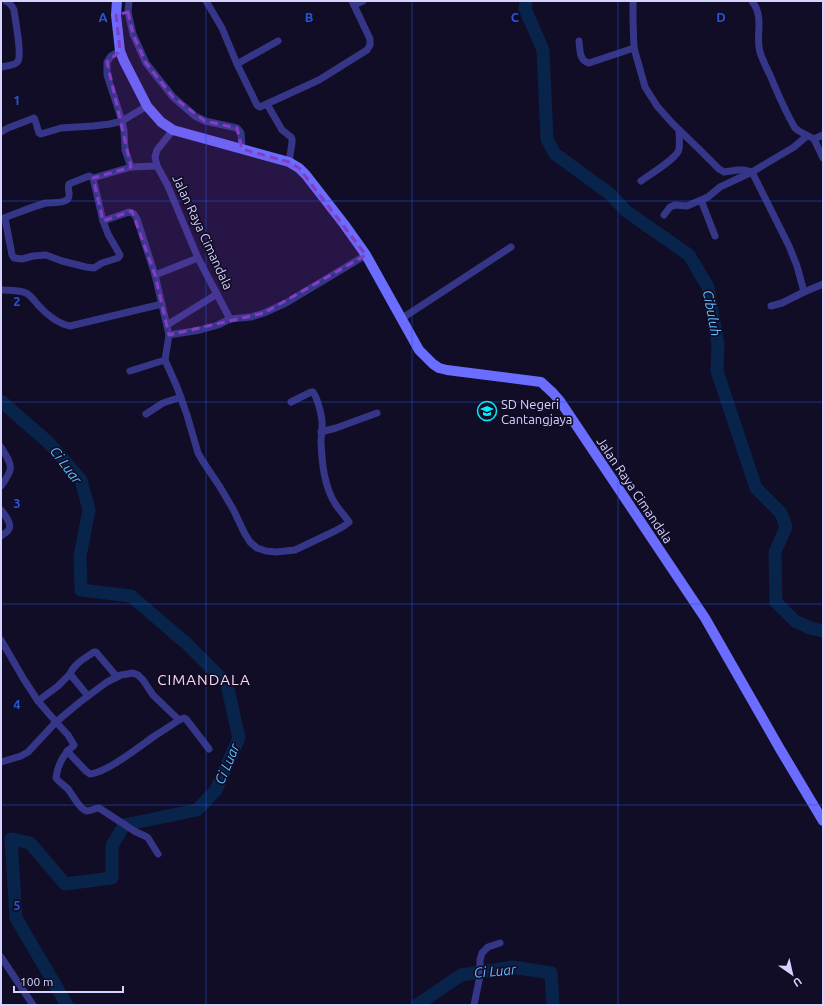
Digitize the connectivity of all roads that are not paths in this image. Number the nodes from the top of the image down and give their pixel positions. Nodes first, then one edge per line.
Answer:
1 (6, 1) edge
2 (117, 1) edge
3 (129, 1) edge
4 (206, 1) edge
5 (362, 1) edge
6 (633, 1) edge
7 (752, 1) edge
8 (353, 3) edge
9 (128, 12) junction
10 (116, 15) junction
11 (579, 41) dead end
12 (278, 42) dead end
13 (634, 48) junction
14 (120, 51) junction
15 (237, 64) junction
16 (1, 67) edge
17 (267, 104) junction
18 (147, 106) junction
19 (122, 121) junction
20 (173, 130) junction
21 (679, 130) junction
22 (1, 132) edge
23 (823, 135) edge
24 (811, 138) junction
25 (242, 149) junction
26 (823, 158) edge
27 (289, 162) junction
28 (157, 166) junction
29 (131, 167) junction
30 (752, 172) junction
31 (93, 178) junction
32 (641, 181) dead end
33 (701, 200) junction
34 (664, 215) dead end
35 (3, 218) edge
36 (104, 221) junction
37 (715, 236) dead end
38 (511, 247) dead end
39 (366, 255) junction
40 (198, 258) junction
41 (155, 275) junction
42 (823, 284) edge
43 (1, 290) edge
44 (804, 292) junction
45 (217, 294) junction
46 (162, 304) junction
47 (771, 306) dead end
48 (230, 319) junction
49 (401, 319) junction
50 (167, 325) junction
51 (169, 335) junction
52 (165, 360) junction
53 (130, 371) dead end
54 (181, 397) junction
55 (291, 402) dead end
56 (377, 412) dead end
57 (146, 414) dead end
58 (321, 432) junction
59 (1, 447) edge
60 (1, 486) edge
61 (1, 510) edge
62 (1, 536) edge
63 (1, 640) edge
64 (70, 674) junction
65 (117, 677) junction
66 (88, 696) junction
67 (38, 700) junction
68 (179, 720) junction
69 (56, 722) junction
70 (209, 749) dead end
71 (67, 751) junction
72 (1, 762) edge
73 (823, 821) edge
74 (158, 854) dead end
75 (500, 943) dead end
76 (1, 957) edge
77 (33, 1005) edge
78 (474, 1005) edge

1 - 16 street
2 - 10 street, Jalan Raya Cimandala
3 - 9 street
4 - 15 street
5 - 8 street
6 - 13 street
7 - 24 street
8 - 17 street
9 - 10 street
9 - 25 street
10 - 14 street, Jalan Raya Cimandala
11 - 13 street
12 - 15 street
13 - 21 street
14 - 18 street, Jalan Raya Cimandala
14 - 19 street
15 - 17 street
17 - 27 street
18 - 19 street
18 - 20 street, Jalan Raya Cimandala
19 - 22 street
19 - 29 street
20 - 25 street, Jalan Raya Cimandala
20 - 28 street, Jalan Raya Cimandala
21 - 30 street
21 - 32 street
23 - 24 street
24 - 26 street
24 - 30 street
25 - 27 street, Jalan Raya Cimandala
27 - 39 street, Jalan Raya Cimandala
28 - 29 street
28 - 40 street, Jalan Raya Cimandala
29 - 31 street
30 - 33 street
30 - 44 street
31 - 35 street
31 - 36 street
33 - 34 street
33 - 37 street
35 - 36 street
36 - 41 street
38 - 49 street
39 - 48 street
39 - 49 street, Jalan Raya Cimandala
40 - 41 street
40 - 45 street, Jalan Raya Cimandala
41 - 46 street
42 - 44 street
43 - 46 street
44 - 47 street
45 - 48 street, Jalan Raya Cimandala
45 - 50 street
46 - 50 street
48 - 51 street
49 - 73 street, Jalan Raya Cimandala
50 - 51 street
51 - 52 street
52 - 53 street
52 - 54 street
54 - 57 street
54 - 58 street
55 - 58 street
56 - 58 street
59 - 60 street
61 - 62 street
63 - 67 street
64 - 65 street
64 - 66 street
64 - 67 street
65 - 66 street
65 - 68 street
66 - 69 street
67 - 69 street
68 - 70 street
68 - 71 street
69 - 71 street
69 - 72 street
71 - 74 street
75 - 78 street
76 - 77 street

